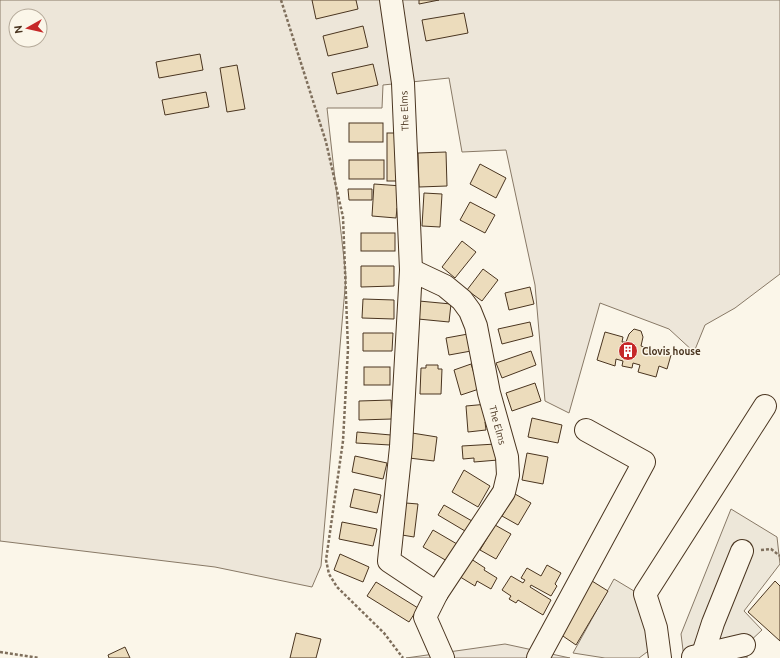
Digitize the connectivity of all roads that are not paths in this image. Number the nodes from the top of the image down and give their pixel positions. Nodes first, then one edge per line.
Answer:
1 (391, 0) edge
2 (411, 270) junction
3 (765, 406) dead end
4 (586, 430) dead end
5 (742, 551) dead end
6 (437, 592) junction
7 (744, 645) dead end
8 (696, 656) edge
9 (444, 658) edge
10 (538, 658) edge
11 (660, 658) edge

1 - 2 street, The Elms
2 - 6 street, The Elms
2 - 6 street, The Elms
3 - 11 street
4 - 10 street
5 - 8 street
6 - 9 street, The Elms
7 - 8 street

